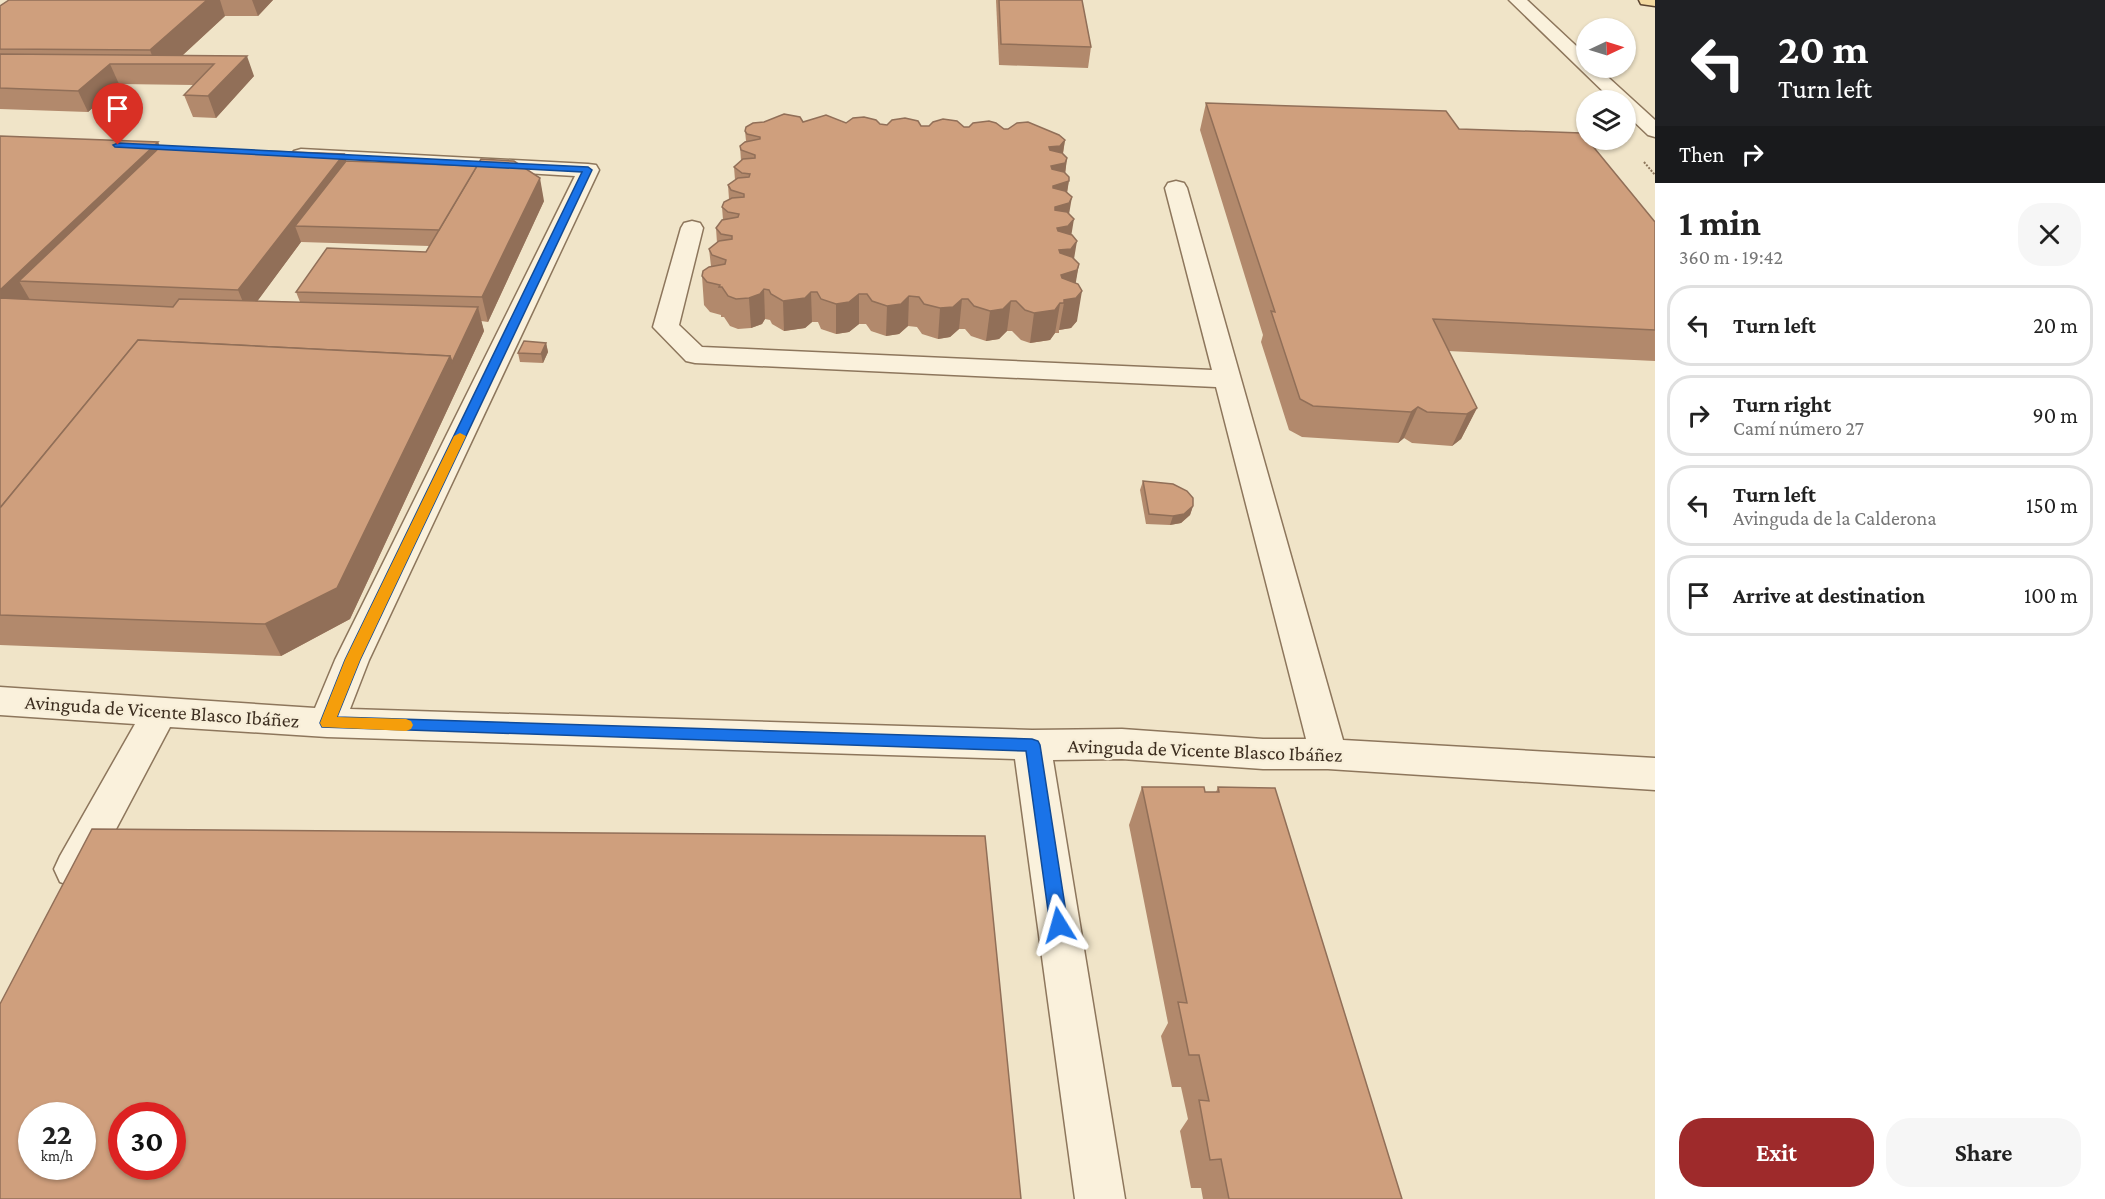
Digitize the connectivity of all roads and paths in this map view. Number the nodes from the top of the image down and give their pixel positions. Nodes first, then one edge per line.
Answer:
1 (1517, 0) edge
2 (1647, 0) edge
3 (1655, 1) edge
4 (1576, 56) edge
5 (1600, 78) edge
6 (1612, 90) edge
7 (1636, 113) edge
8 (1655, 131) edge
9 (282, 154) edge
10 (1176, 188) dead end
11 (692, 228) dead end
12 (1227, 379) junction
13 (0, 701) edge
14 (161, 710) junction
15 (327, 723) junction
16 (1032, 745) junction
17 (1328, 754) junction
18 (1655, 774) edge
19 (60, 896) edge
20 (1100, 1199) edge

1 - 4 street
2 - 3 main road
5 - 6 street
7 - 8 street
9 - 15 street
10 - 12 street
11 - 12 street
12 - 17 street
13 - 14 street, Avinguda de Vicente Blasco Ibáñez
14 - 15 street, Avinguda de Vicente Blasco Ibáñez
14 - 19 street
15 - 16 street, Avinguda de Vicente Blasco Ibáñez
16 - 17 street, Avinguda de Vicente Blasco Ibáñez
16 - 20 street
17 - 18 street, Avinguda de Vicente Blasco Ibáñez

